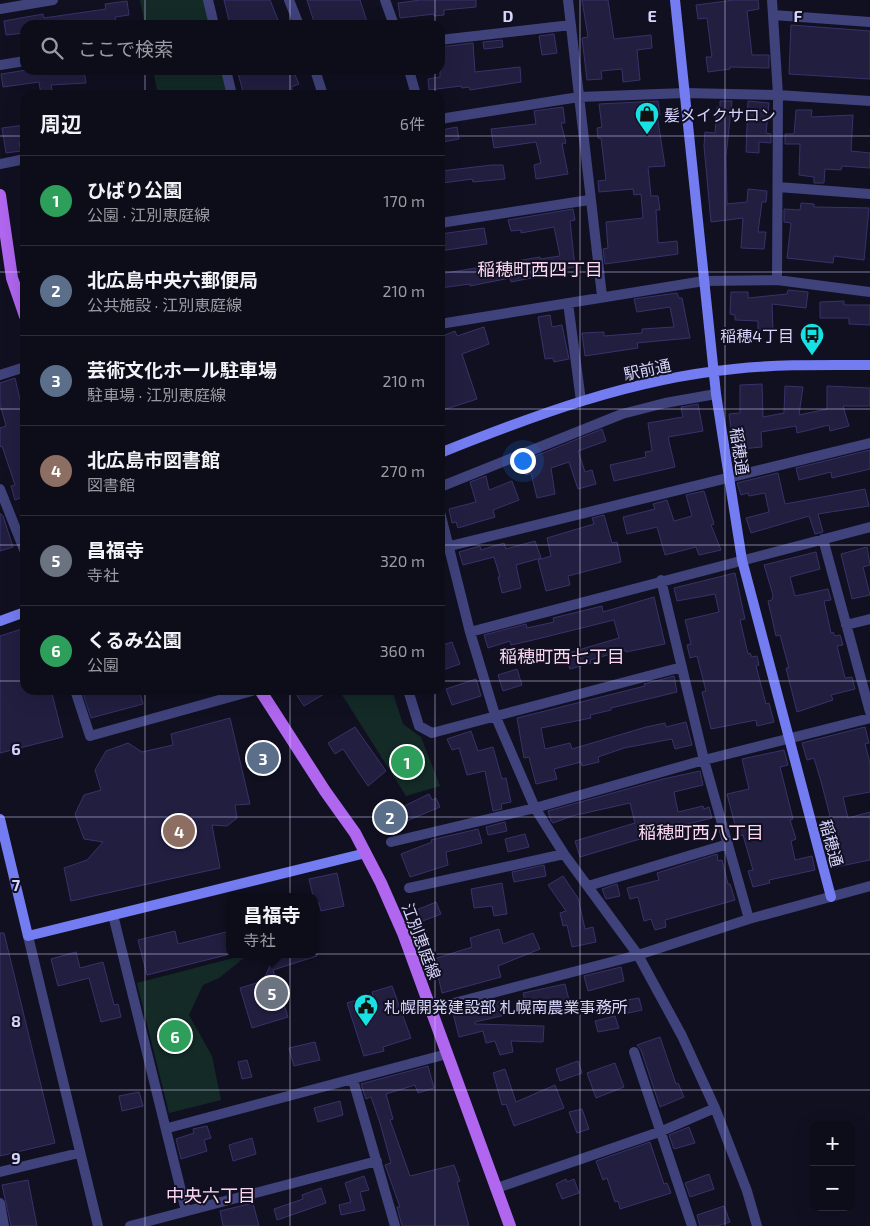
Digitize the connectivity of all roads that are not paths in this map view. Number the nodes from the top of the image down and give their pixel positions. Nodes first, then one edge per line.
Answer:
1 (53, 0) edge
2 (208, 0) edge
3 (289, 0) edge
4 (385, 0) edge
5 (568, 0) edge
6 (675, 0) edge
7 (772, 0) edge
8 (0, 9) edge
9 (773, 15) junction
10 (213, 20) edge
11 (297, 20) edge
12 (392, 20) edge
13 (870, 22) edge
14 (571, 25) junction
15 (445, 39) edge
16 (20, 62) edge
17 (0, 65) edge
18 (227, 75) edge
19 (317, 75) edge
20 (410, 75) edge
21 (231, 90) edge
22 (322, 90) edge
23 (415, 90) edge
24 (685, 93) junction
25 (778, 95) junction
26 (580, 97) junction
27 (870, 101) edge
28 (445, 118) edge
29 (20, 160) edge
30 (0, 164) edge
31 (778, 187) junction
32 (870, 194) edge
33 (0, 195) edge
34 (590, 200) junction
35 (2, 217) edge
36 (445, 222) edge
37 (777, 280) junction
38 (704, 281) junction
39 (870, 292) edge
40 (602, 296) junction
41 (20, 301) edge
42 (568, 303) junction
43 (445, 323) edge
44 (870, 365) edge
45 (20, 369) edge
46 (715, 372) junction
47 (0, 375) edge
48 (716, 394) junction
49 (581, 401) junction
50 (870, 443) edge
51 (445, 451) edge
52 (728, 477) junction
53 (445, 485) edge
54 (0, 489) edge
55 (5, 518) edge
56 (870, 527) edge
57 (445, 529) edge
58 (823, 539) junction
59 (20, 544) edge
60 (450, 546) junction
61 (742, 560) junction
62 (661, 580) junction
63 (20, 614) edge
64 (870, 619) edge
65 (0, 621) edge
66 (846, 625) junction
67 (470, 632) junction
68 (682, 667) junction
69 (77, 695) edge
70 (237, 695) edge
71 (263, 695) edge
72 (410, 695) edge
73 (870, 712) edge
74 (495, 715) junction
75 (870, 718) edge
76 (788, 738) junction
77 (704, 760) junction
78 (535, 808) junction
79 (0, 819) edge
80 (391, 842) dead end
81 (728, 844) junction
82 (366, 853) junction
83 (564, 854) junction
84 (588, 886) junction
85 (870, 886) edge
86 (409, 888) dead end
87 (831, 897) junction
88 (113, 915) junction
89 (749, 919) junction
90 (28, 936) junction
91 (638, 955) junction
92 (431, 1009) junction
93 (634, 1052) dead end
94 (447, 1054) junction
95 (353, 1080) junction
96 (715, 1108) junction
97 (168, 1128) junction
98 (662, 1131) junction
99 (79, 1153) junction
100 (377, 1161) junction
101 (0, 1172) edge
102 (498, 1188) junction
103 (0, 1203) edge
104 (186, 1211) junction
105 (4, 1226) edge
106 (98, 1226) edge
107 (130, 1226) edge
108 (395, 1226) edge
109 (510, 1226) edge
110 (692, 1226) edge
111 (757, 1226) edge

1 - 8 street
2 - 10 street
3 - 11 street
4 - 12 street
5 - 14 street
6 - 24 street, 稲穂通
7 - 9 street
9 - 13 street
9 - 25 street
14 - 15 street
14 - 26 street
16 - 17 street
18 - 21 street
19 - 22 street
20 - 23 street
24 - 25 street
24 - 26 street
24 - 38 street, 稲穂通
25 - 27 street
25 - 31 street
26 - 28 street
26 - 34 street
29 - 30 street
31 - 32 street
31 - 37 street
33 - 35 main road
34 - 36 street
34 - 40 street
35 - 41 main road
37 - 38 street
37 - 39 street
38 - 40 street
38 - 46 street, 稲穂通
40 - 42 street
42 - 43 street
42 - 49 street
44 - 46 street, 駅前通
45 - 47 street
46 - 48 street, 稲穂通
46 - 49 street, 駅前通
48 - 52 street, 稲穂通
48 - 53 street
49 - 51 street, 駅前通
50 - 52 street
52 - 60 street
52 - 61 street, 稲穂通
54 - 55 street
55 - 59 street
56 - 58 street
57 - 60 street
58 - 61 street
58 - 66 street
60 - 67 street
61 - 62 street
61 - 76 street, 稲穂通
62 - 67 street
62 - 68 street
63 - 65 street
64 - 66 street
66 - 73 street
67 - 74 street
68 - 74 street
68 - 77 street
69 - 70 street
71 - 82 main road, 江別恵庭線
72 - 74 street
74 - 78 street
75 - 76 street
76 - 77 street
76 - 87 street, 稲穂通
77 - 78 street
77 - 81 street
78 - 80 street
78 - 83 street
79 - 90 street
81 - 84 street
81 - 89 street
82 - 88 street
82 - 92 main road, 江別恵庭線
83 - 84 street
83 - 86 street
84 - 91 street
85 - 87 street
87 - 89 street
88 - 90 street
88 - 97 street
89 - 91 street
90 - 99 street
91 - 92 street
91 - 96 street
92 - 94 main road, 江別恵庭線
93 - 98 street
94 - 95 street
94 - 102 main road, 江別恵庭線
95 - 97 street
95 - 100 street
96 - 98 street
96 - 111 street
97 - 104 street
98 - 102 street
98 - 110 street
99 - 101 street
99 - 106 street
100 - 104 street
100 - 108 street
102 - 109 main road, 江別恵庭線
103 - 105 street
104 - 107 street

